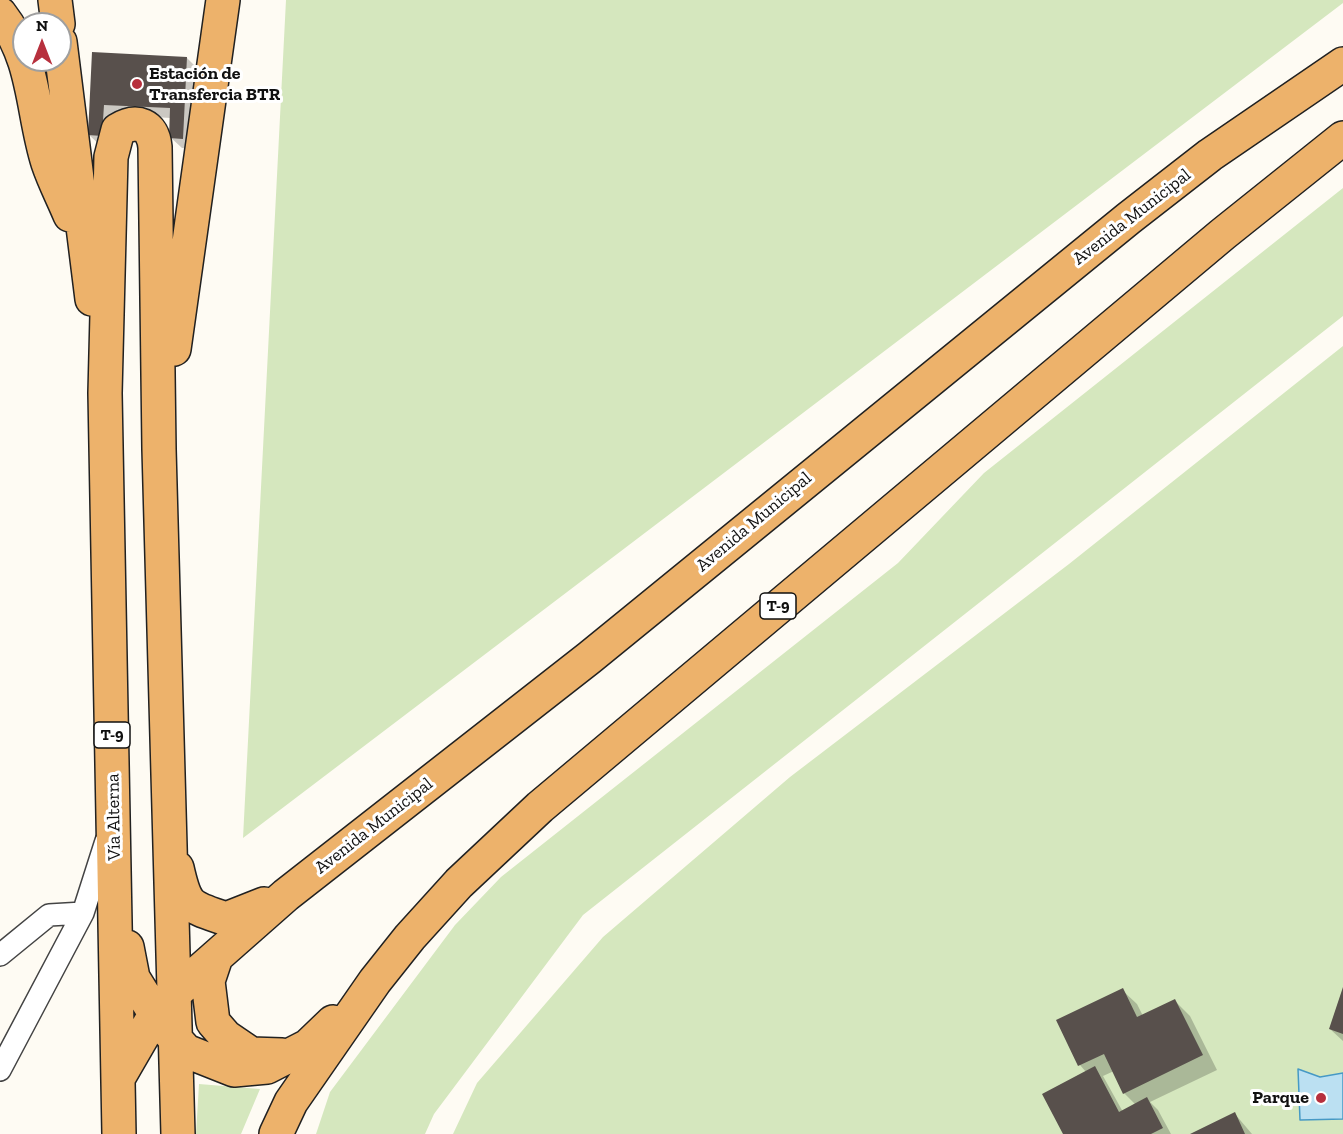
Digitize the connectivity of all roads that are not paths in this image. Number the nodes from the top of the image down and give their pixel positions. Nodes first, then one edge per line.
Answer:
1 (223, 0) edge
2 (0, 14) edge
3 (1343, 64) edge
4 (64, 72) edge
5 (1343, 138) edge
6 (85, 251) junction
7 (105, 393) junction
8 (159, 448) junction
9 (114, 817) junction
10 (170, 840) junction
11 (286, 895) junction
12 (116, 898) junction
13 (83, 913) junction
14 (0, 955) edge
15 (216, 957) junction
16 (375, 981) junction
17 (168, 1015) junction
18 (289, 1056) junction
19 (0, 1070) edge
20 (119, 1077) junction
21 (119, 1134) edge
22 (178, 1134) edge
23 (276, 1134) edge

1 - 8 highway
2 - 6 highway
3 - 11 highway, Avenida Municipal / T-9
4 - 6 highway
5 - 16 highway, T-9
6 - 7 highway
7 - 8 highway
7 - 9 highway, Vía Alterna / T-9
8 - 10 highway, T-9
9 - 12 highway, Vía Alterna / T-9
9 - 13 street
10 - 11 highway, T-9
10 - 17 highway, T-9
11 - 15 highway, Avenida Municipal / T-9
12 - 17 highway, T-9
12 - 20 highway, Vía Alterna / T-9
13 - 14 street
13 - 19 street
15 - 17 highway, Avenida Municipal / T-9
15 - 18 highway
16 - 18 highway, T-9
16 - 23 highway, T-9
17 - 18 highway, T-9
17 - 20 highway, T-9
17 - 22 highway, T-9
20 - 21 highway, Vía Alterna / T-9

